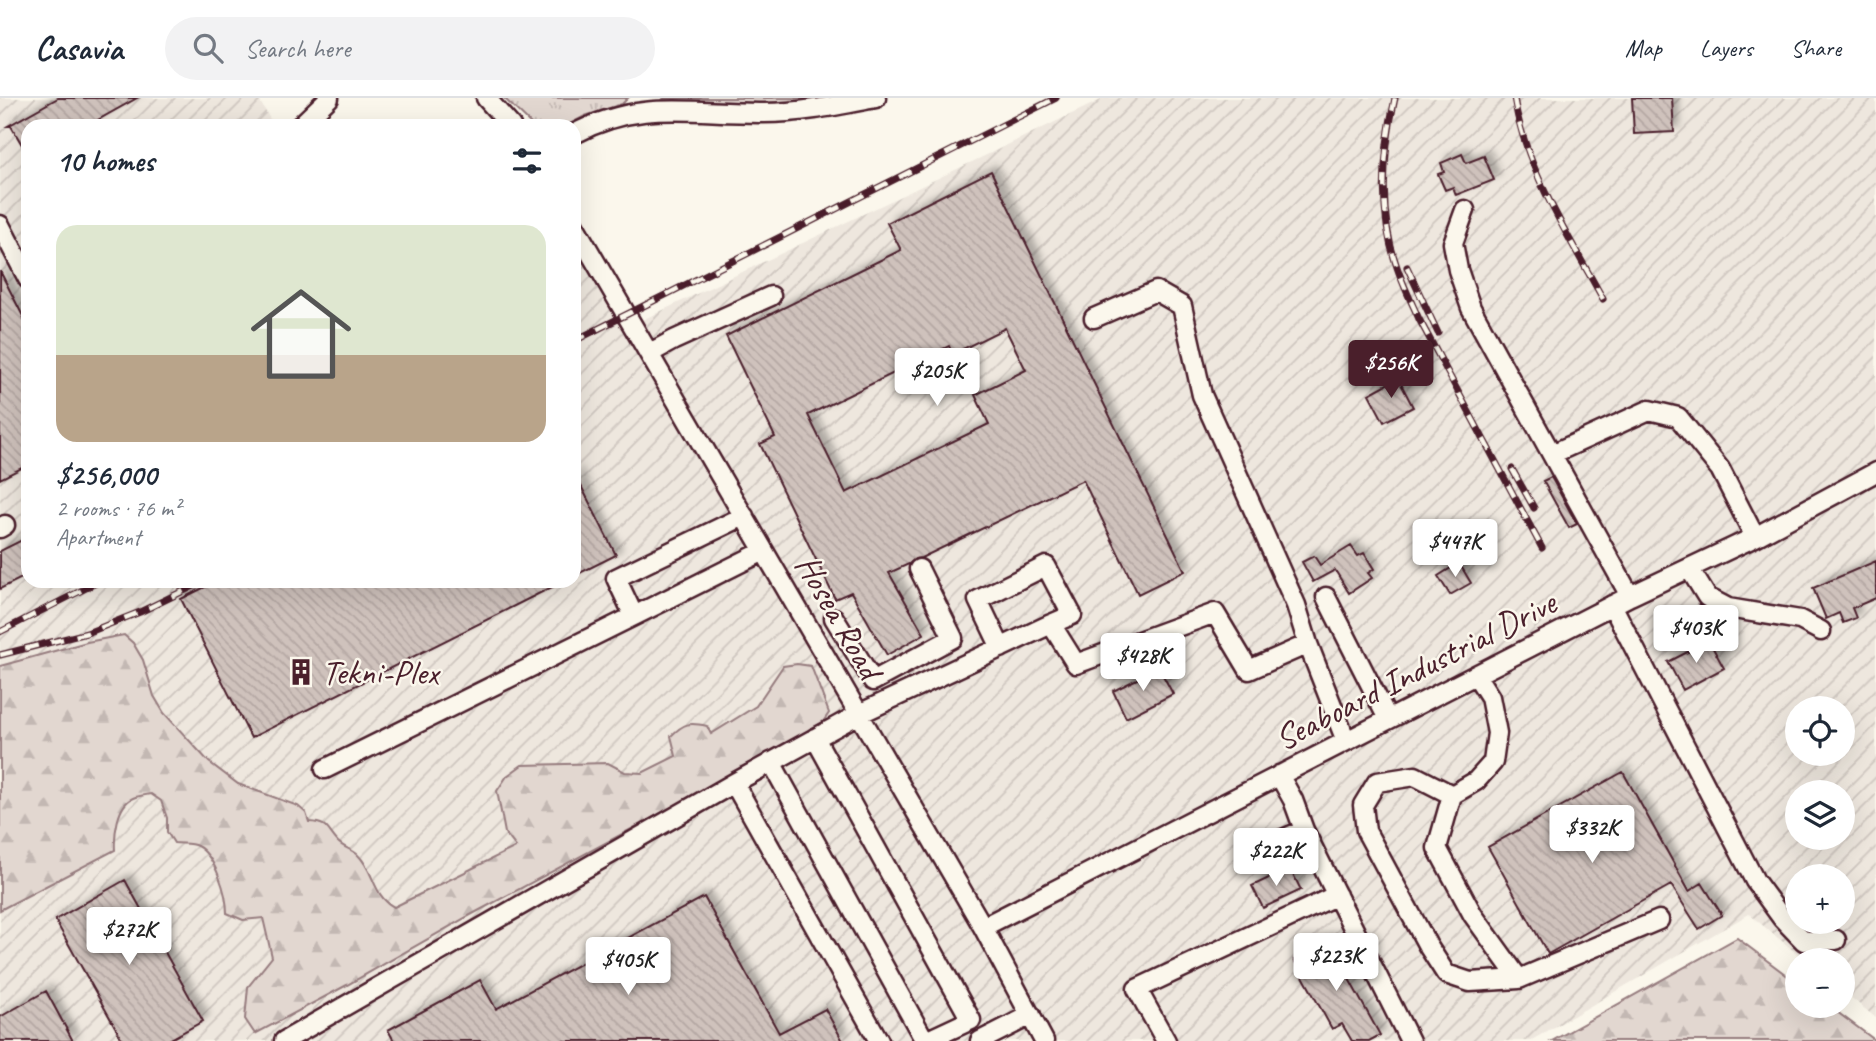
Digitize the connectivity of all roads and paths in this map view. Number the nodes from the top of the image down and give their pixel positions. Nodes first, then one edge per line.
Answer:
1 (329, 98) edge
2 (486, 98) edge
3 (876, 98) edge
4 (643, 105) edge
5 (307, 119) edge
6 (505, 119) edge
7 (581, 131) edge
8 (1465, 210) dead end
9 (0, 225) edge
10 (581, 237) edge
11 (21, 266) edge
12 (771, 296) dead end
13 (1094, 318) dead end
14 (650, 353) junction
15 (1552, 454) junction
16 (1876, 472) edge
17 (744, 516) junction
18 (1755, 537) junction
19 (764, 551) junction
20 (1689, 568) junction
21 (919, 569) dead end
22 (1630, 596) junction
23 (1326, 597) dead end
24 (1612, 605) junction
25 (634, 616) junction
26 (834, 618) dead end
27 (1051, 624) junction
28 (1821, 631) dead end
29 (1308, 644) junction
30 (1001, 648) junction
31 (897, 669) junction
32 (1476, 675) junction
33 (910, 691) junction
34 (859, 713) junction
35 (1388, 719) junction
36 (815, 738) junction
37 (1346, 741) junction
38 (771, 762) junction
39 (325, 769) dead end
40 (1279, 775) junction
41 (734, 783) junction
42 (1452, 794) junction
43 (1304, 830) junction
44 (1254, 851) dead end
45 (1337, 895) junction
46 (1659, 920) dead end
47 (983, 927) junction
48 (1836, 940) dead end
49 (1519, 979) junction
50 (1031, 1015) junction
51 (284, 1041) edge
52 (879, 1041) edge
53 (926, 1041) edge
54 (980, 1041) edge
55 (1044, 1041) edge
56 (1166, 1041) edge
57 (1410, 1041) edge

1 - 5 street
2 - 6 street
3 - 4 street
4 - 7 street
8 - 15 street
9 - 11 street
10 - 14 street, Hosea Road
12 - 14 street
13 - 29 street
14 - 17 street, Hosea Road
15 - 18 street
15 - 22 street
16 - 18 street, Seaboard Industrial Drive
17 - 19 street, Hosea Road
17 - 25 street
18 - 20 street, Seaboard Industrial Drive
19 - 25 street
19 - 34 street, Hosea Road
20 - 22 street, Seaboard Industrial Drive
20 - 28 street
21 - 31 street
22 - 24 street, Seaboard Industrial Drive
23 - 35 street
24 - 32 street, Seaboard Industrial Drive
24 - 48 street
25 - 39 street
26 - 31 street
27 - 29 street
27 - 30 street
27 - 30 street
29 - 37 street
30 - 33 street
31 - 33 street
32 - 35 street, Seaboard Industrial Drive
32 - 42 street
33 - 34 street
34 - 36 street
34 - 47 street, Hosea Road
35 - 37 street, Seaboard Industrial Drive
36 - 38 street
36 - 53 street
37 - 40 street, Seaboard Industrial Drive
38 - 41 street
38 - 53 street
40 - 43 street
40 - 47 street, Seaboard Industrial Drive
41 - 51 street
41 - 52 street
42 - 49 street
42 - 49 street
43 - 44 street
43 - 45 street
45 - 56 street
45 - 57 street
46 - 49 street
47 - 50 street, Hosea Road
50 - 54 street
50 - 55 street, Hosea Road

